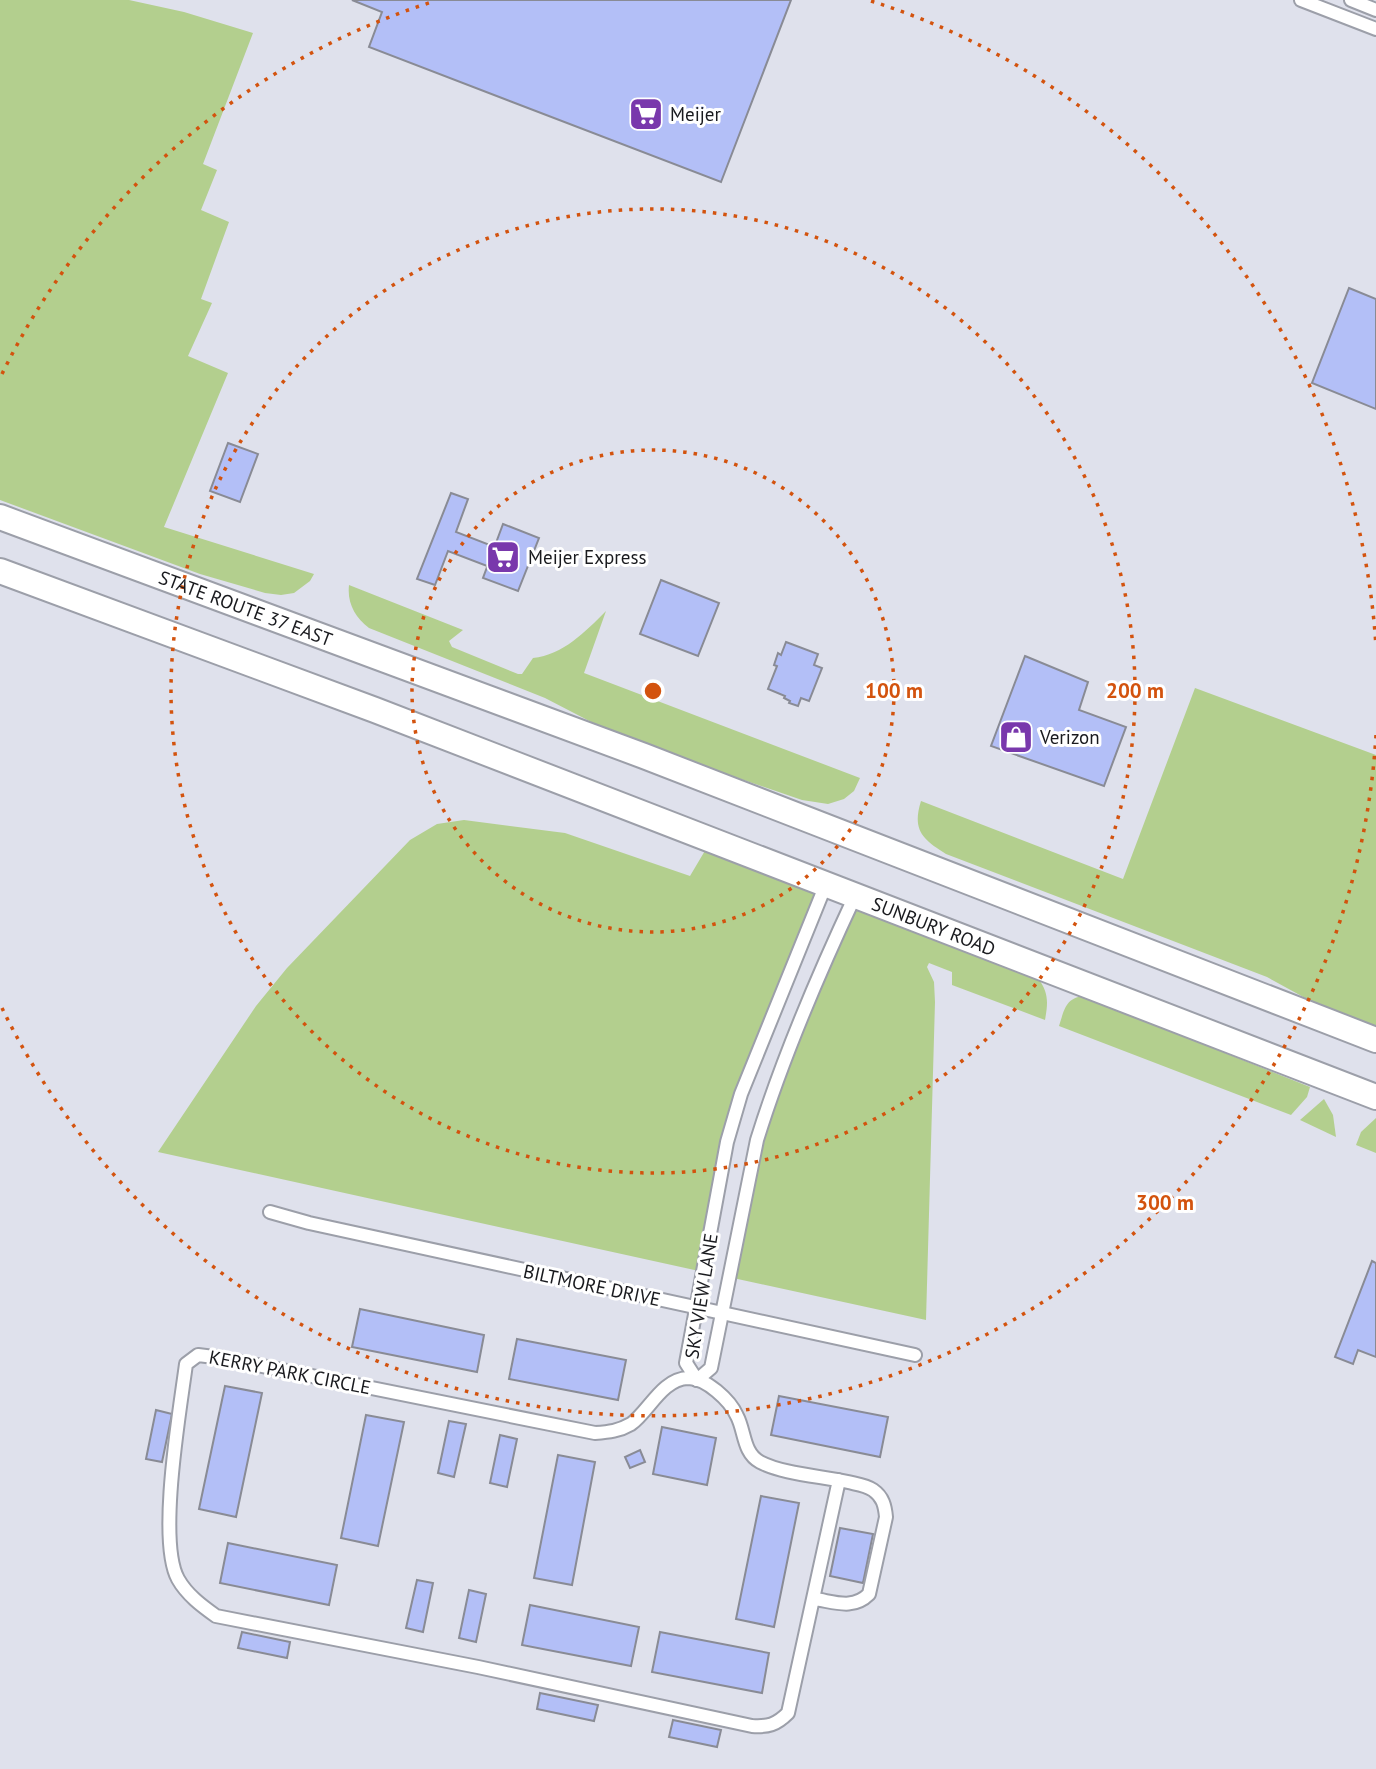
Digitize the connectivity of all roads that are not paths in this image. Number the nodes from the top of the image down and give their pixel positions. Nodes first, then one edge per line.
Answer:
1 (1301, 0) edge
2 (1351, 0) edge
3 (1376, 10) edge
4 (1376, 29) edge
5 (0, 517) edge
6 (0, 571) edge
7 (826, 884) junction
8 (855, 896) junction
9 (1376, 1040) edge
10 (1376, 1097) edge
11 (270, 1212) dead end
12 (696, 1307) junction
13 (722, 1313) junction
14 (915, 1355) dead end
15 (697, 1380) junction
16 (839, 1480) junction
17 (815, 1599) junction

1 - 4 street
2 - 3 street
5 - 9 highway, STATE ROUTE 37 EAST
6 - 7 highway, SUNBURY ROAD
7 - 8 highway, SUNBURY ROAD
7 - 12 street, SKY VIEW LANE
8 - 10 highway, SUNBURY ROAD
8 - 13 street, SKY VIEW LANE
11 - 12 street, BILTMORE DRIVE
12 - 13 street, BILTMORE DRIVE
12 - 15 street, SKY VIEW LANE
13 - 14 street, BILTMORE DRIVE
13 - 15 street, SKY VIEW LANE
15 - 16 street
15 - 17 street, KERRY PARK CIRCLE
16 - 17 street, KERRY PARK CIRCLE
16 - 17 street

